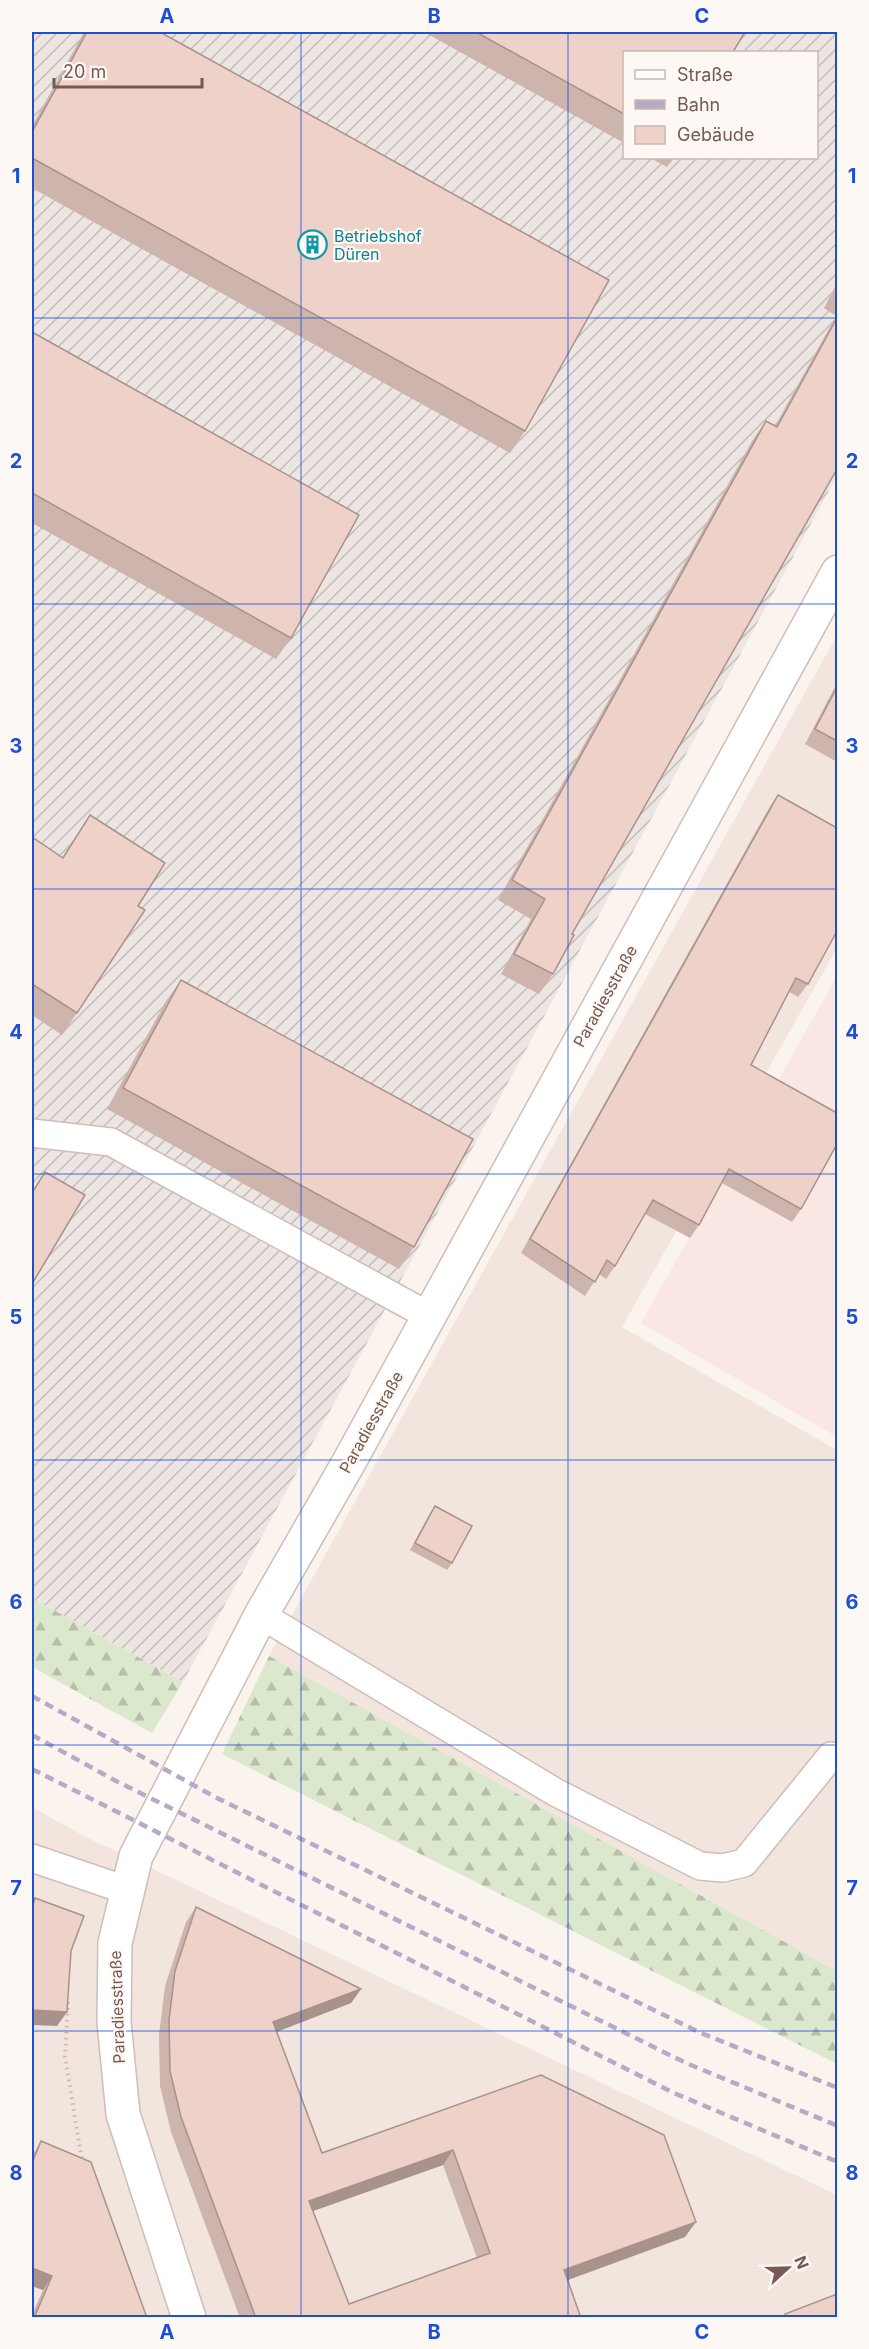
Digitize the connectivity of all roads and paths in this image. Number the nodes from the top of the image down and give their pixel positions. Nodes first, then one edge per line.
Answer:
1 (837, 572) edge
2 (32, 1133) edge
3 (429, 1316) junction
4 (261, 1615) junction
5 (831, 1756) dead end
6 (32, 1858) edge
7 (126, 1890) junction
8 (189, 2318) edge

1 - 3 street, Paradiesstraße
2 - 3 lane
3 - 4 street, Paradiesstraße
4 - 5 lane
4 - 7 street, Paradiesstraße
6 - 7 lane
7 - 8 street, Paradiesstraße

